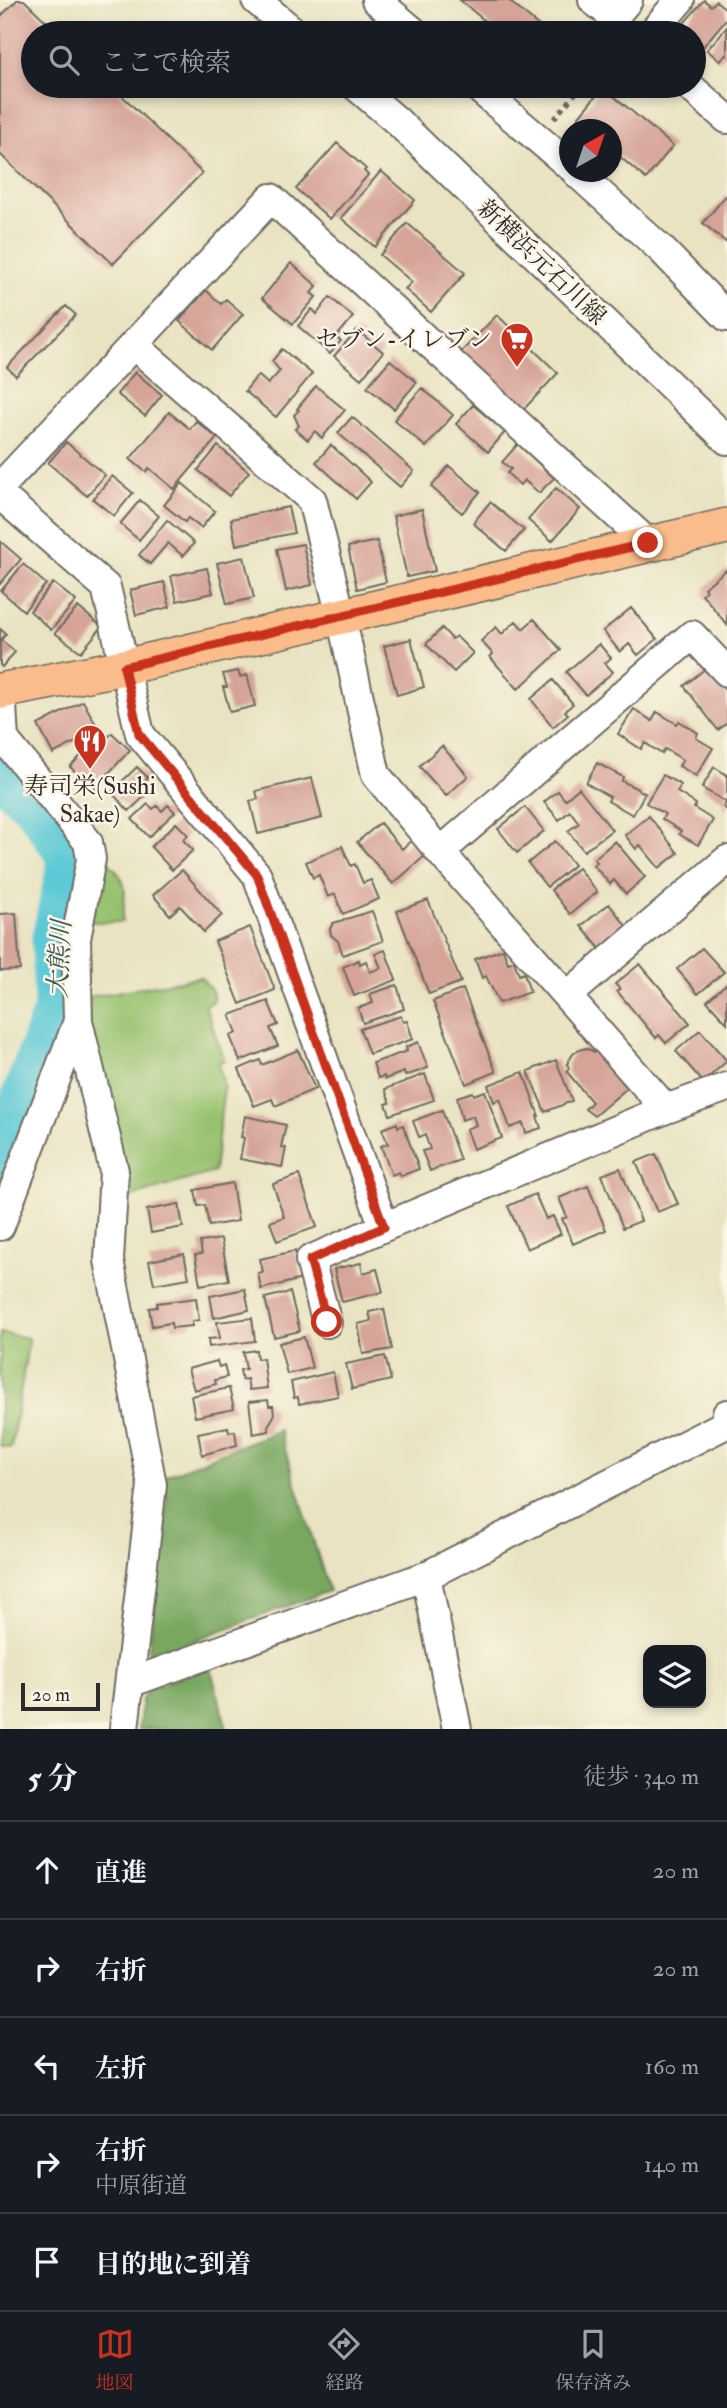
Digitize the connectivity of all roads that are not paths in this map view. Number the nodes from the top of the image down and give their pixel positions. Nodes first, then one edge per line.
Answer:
1 (256, 0) edge
2 (376, 0) edge
3 (593, 0) edge
4 (628, 0) edge
5 (680, 0) edge
6 (281, 21) edge
7 (401, 21) edge
8 (662, 21) edge
9 (370, 98) edge
10 (490, 98) edge
11 (703, 98) edge
12 (727, 118) edge
13 (559, 157) edge
14 (587, 182) edge
15 (727, 317) edge
16 (134, 345) junction
17 (727, 440) edge
18 (0, 487) edge
19 (0, 495) edge
20 (727, 526) edge
21 (648, 543) junction
22 (341, 617) junction
23 (124, 667) junction
24 (727, 672) edge
25 (1, 690) edge
26 (440, 852) junction
27 (727, 860) edge
28 (567, 996) junction
29 (78, 1021) junction
30 (727, 1087) edge
31 (666, 1109) junction
32 (0, 1226) edge
33 (384, 1227) junction
34 (327, 1322) dead end
35 (727, 1414) edge
36 (426, 1576) junction
37 (131, 1682) junction
38 (124, 1729) edge
39 (457, 1729) edge

1 - 6 street
2 - 7 street
3 - 4 street
5 - 8 street
9 - 17 street, 新横浜元石川線
10 - 13 street
11 - 12 street
14 - 15 street
16 - 18 street
16 - 21 street
16 - 22 street
19 - 23 street
20 - 21 main road
21 - 22 main road
22 - 23 main road
22 - 26 street
23 - 25 main road
23 - 33 street
24 - 26 street
25 - 29 street
26 - 28 street
27 - 28 street
28 - 31 street
29 - 32 street
29 - 37 street
30 - 31 street
31 - 33 street
33 - 34 street
35 - 36 street
36 - 37 street
36 - 39 street
37 - 38 street

